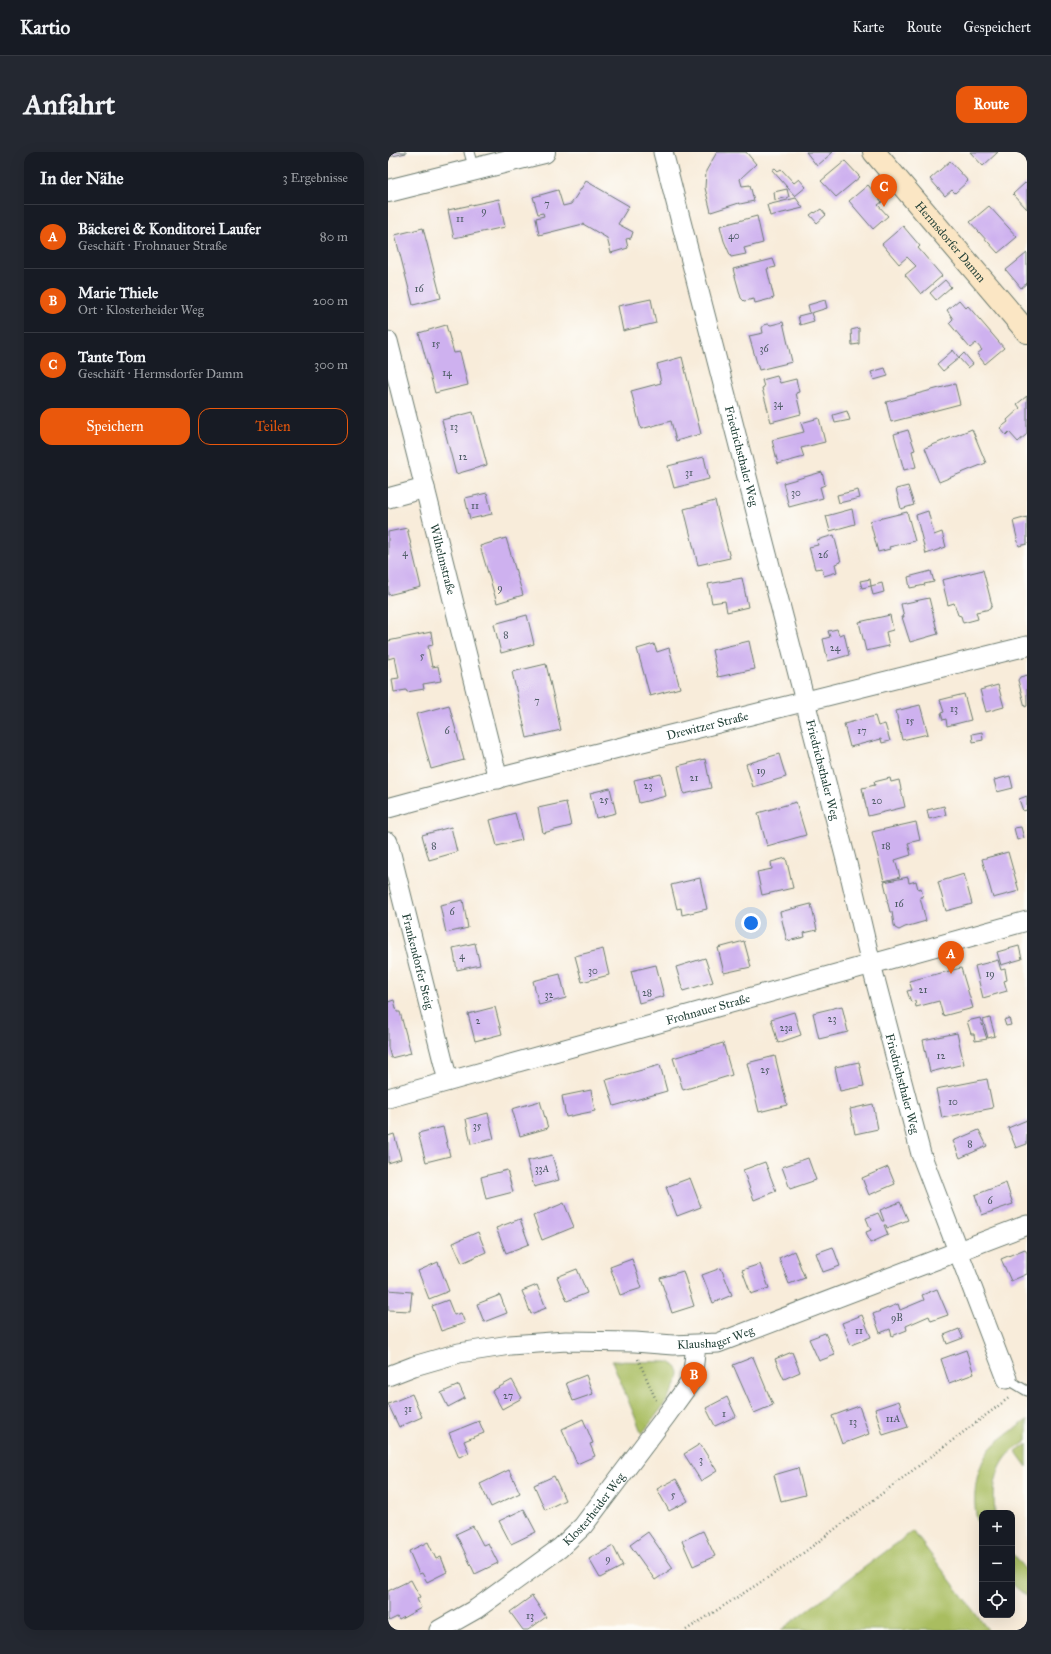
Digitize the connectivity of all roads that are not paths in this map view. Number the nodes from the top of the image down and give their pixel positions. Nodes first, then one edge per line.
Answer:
1 (544, 152) edge
2 (663, 152) edge
3 (874, 152) edge
4 (472, 161) edge
5 (388, 191) edge
6 (1027, 332) edge
7 (388, 341) edge
8 (425, 488) junction
9 (388, 498) edge
10 (1027, 646) edge
11 (804, 702) junction
12 (498, 779) junction
13 (388, 808) edge
14 (388, 842) edge
15 (1027, 920) edge
16 (871, 964) junction
17 (448, 1081) junction
18 (388, 1098) edge
19 (1027, 1225) edge
20 (959, 1250) junction
21 (696, 1345) junction
22 (388, 1376) edge
23 (1019, 1386) edge
24 (439, 1630) edge

1 - 4 street
2 - 11 street, Friedrichsthaler Weg
3 - 6 main road, Hermsdorfer Damm
4 - 5 street
7 - 8 street, Wilhelmstraße
8 - 9 street
8 - 12 street, Wilhelmstraße
10 - 11 street, Drewitzer Straße
11 - 12 street, Drewitzer Straße
11 - 16 street, Friedrichsthaler Weg
12 - 13 street, Drewitzer Straße
14 - 17 street, Frankendorfer Steig
15 - 16 street, Frohnauer Straße
16 - 17 street, Frohnauer Straße
16 - 20 street, Friedrichsthaler Weg
17 - 18 street, Frohnauer Straße
19 - 20 street, Klaushager Weg
20 - 21 street, Klaushager Weg
20 - 23 street, Friedrichsthaler Weg
21 - 22 street, Klaushager Weg
21 - 24 street, Klosterheider Weg

